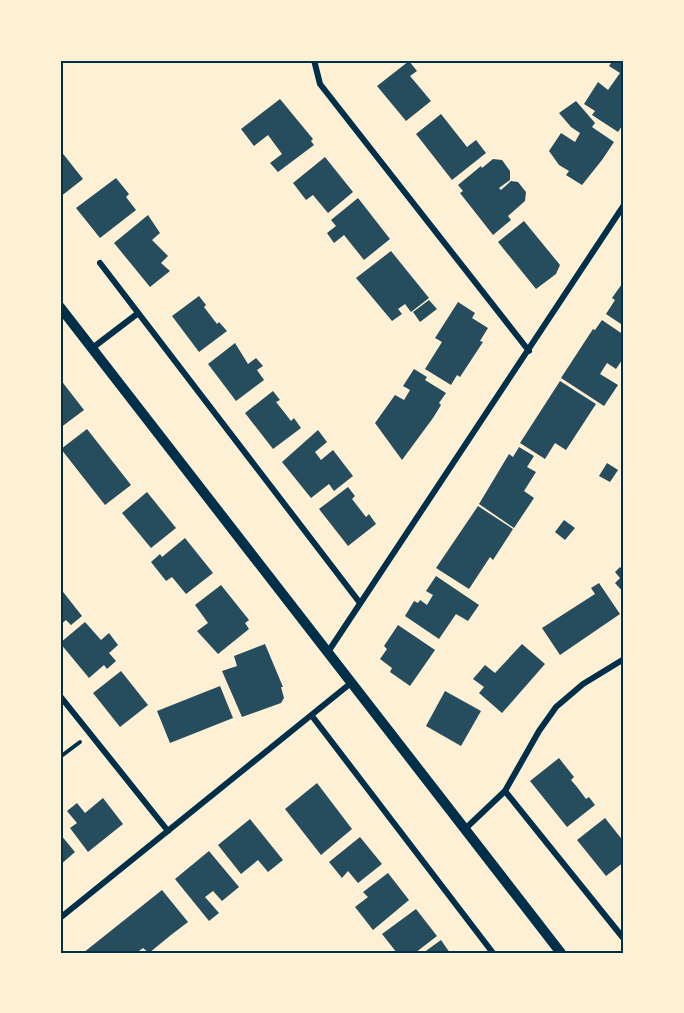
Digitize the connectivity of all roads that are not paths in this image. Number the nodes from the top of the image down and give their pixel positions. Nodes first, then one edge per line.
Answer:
1 (314, 60) edge
2 (624, 205) edge
3 (100, 263) dead end
4 (60, 308) edge
5 (138, 314) junction
6 (91, 349) junction
7 (529, 351) junction
8 (360, 603) junction
9 (327, 653) junction
10 (624, 659) edge
11 (351, 683) junction
12 (60, 696) edge
13 (312, 716) junction
14 (505, 791) junction
15 (465, 829) junction
16 (168, 831) junction
17 (60, 918) edge
18 (624, 939) edge
19 (493, 953) edge
20 (561, 953) edge

1 - 7 street
2 - 7 street
3 - 5 street
4 - 6 street
5 - 6 street
5 - 8 street
6 - 9 street
7 - 8 street
8 - 9 street
9 - 11 street
10 - 14 street
11 - 13 street
11 - 15 street
12 - 16 street
13 - 16 street
13 - 19 street
14 - 15 street
14 - 18 street
15 - 20 street
16 - 17 street

